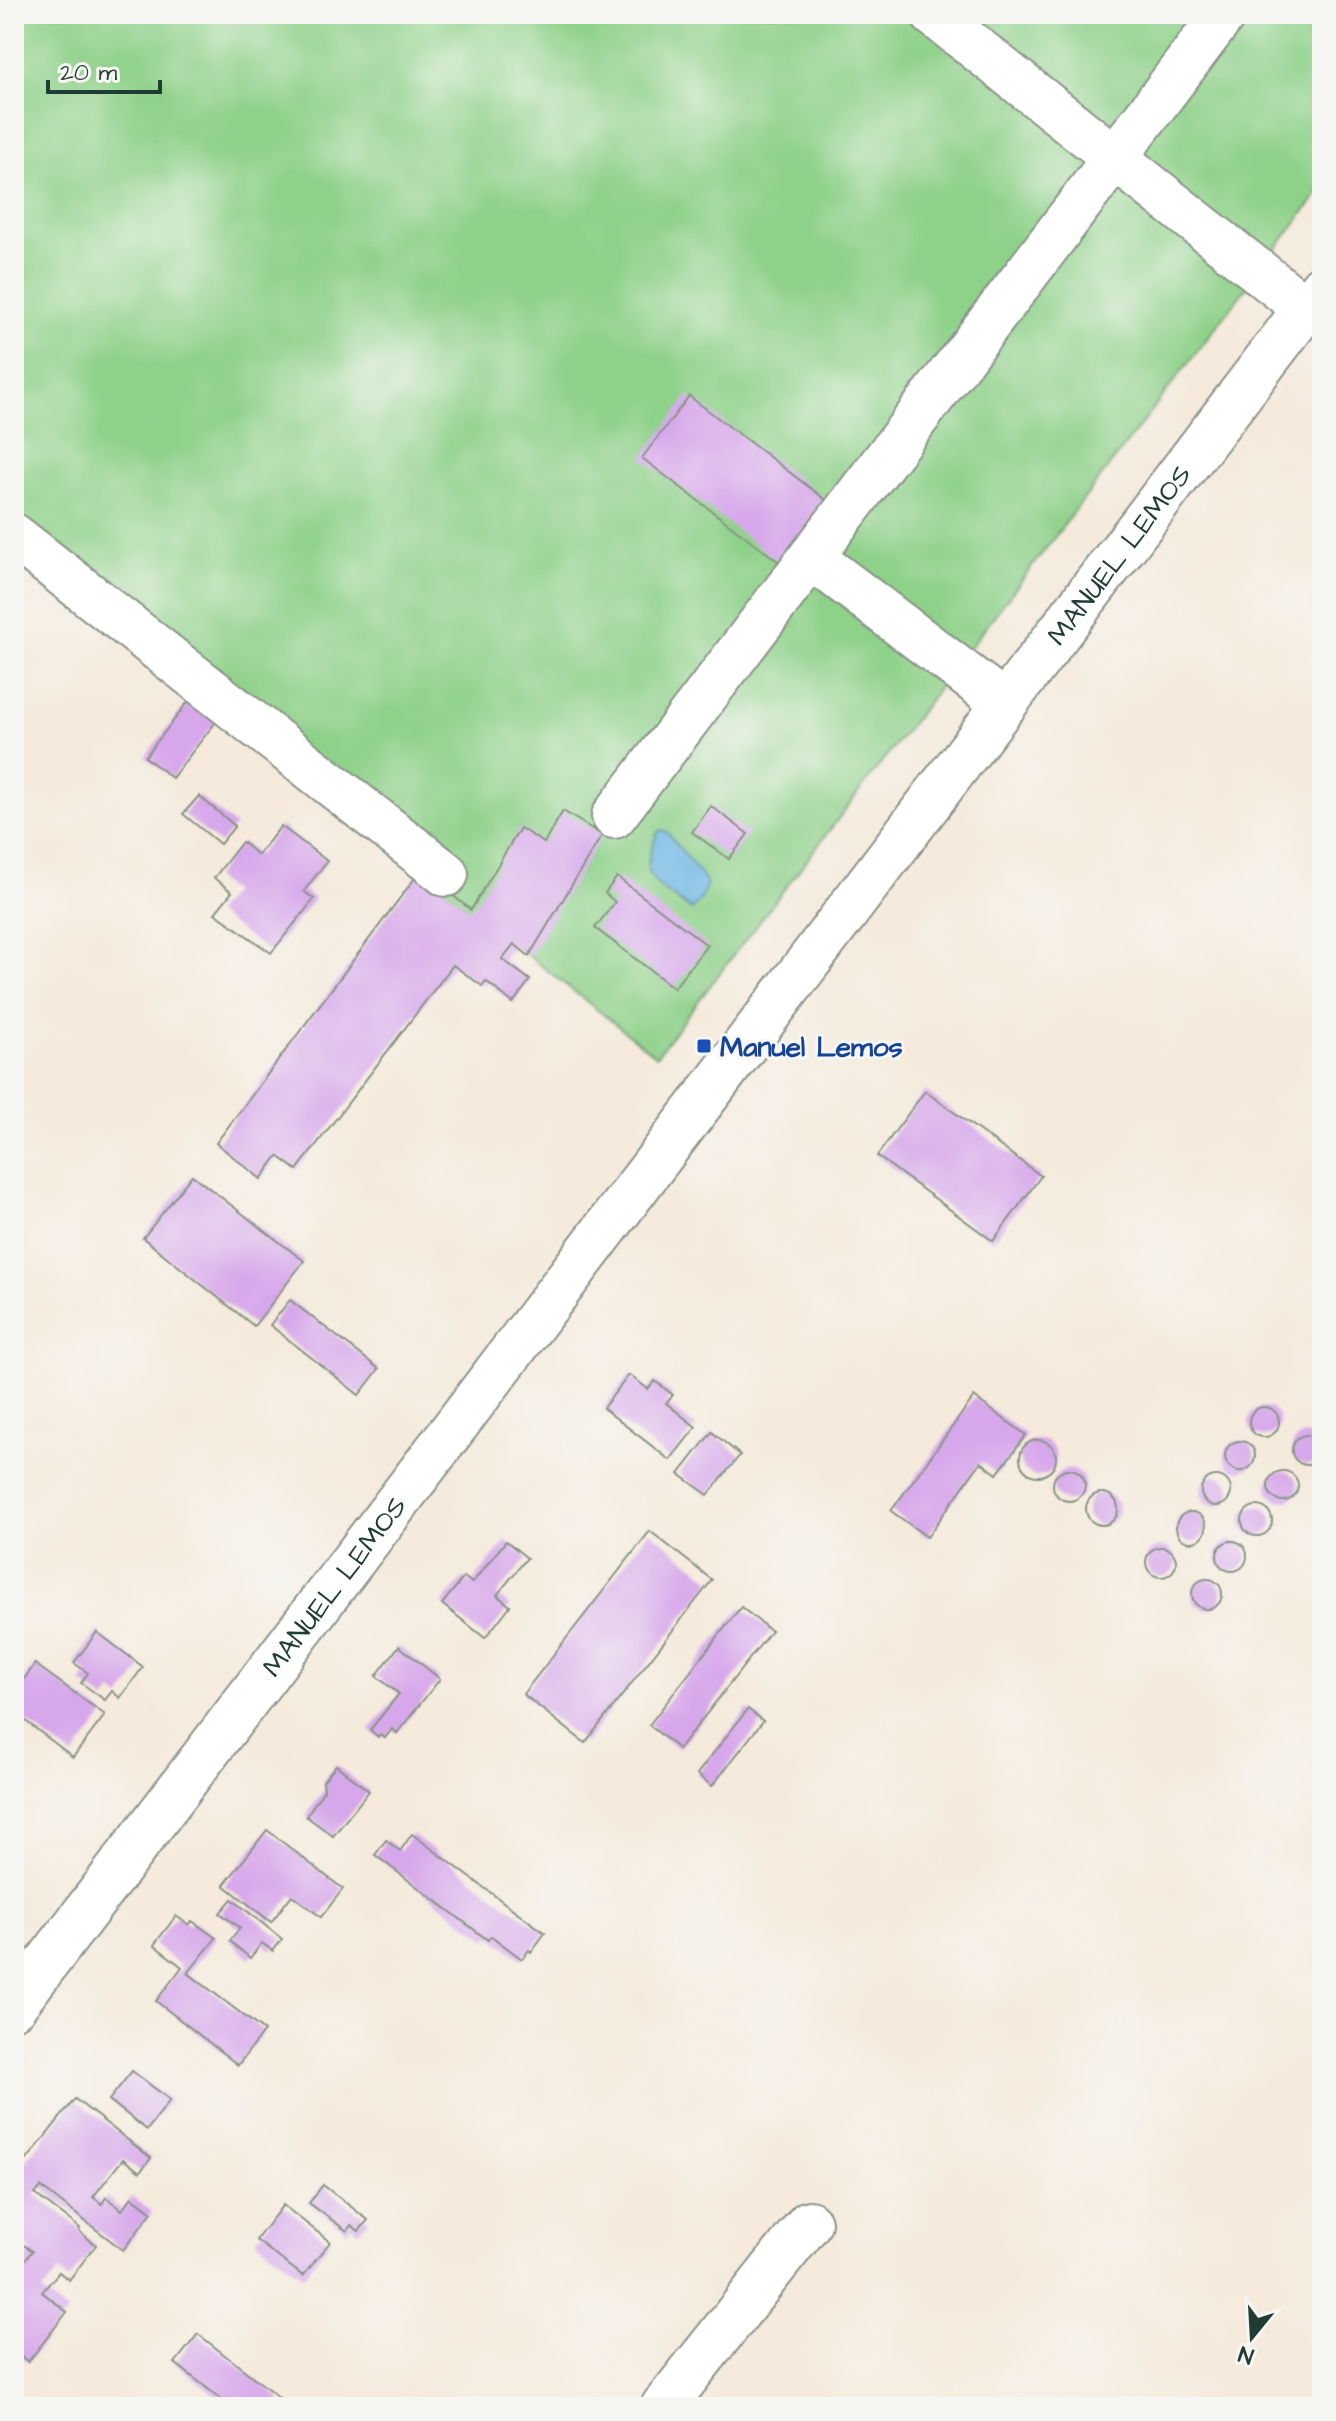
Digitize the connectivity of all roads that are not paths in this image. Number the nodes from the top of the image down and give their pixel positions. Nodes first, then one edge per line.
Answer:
1 (933, 14) edge
2 (1224, 14) edge
3 (1114, 158) junction
4 (1314, 298) edge
5 (14, 536) edge
6 (811, 557) junction
7 (1005, 704) junction
8 (614, 816) dead end
9 (446, 874) dead end
10 (14, 2006) edge
11 (809, 2223) dead end
12 (663, 2407) edge

1 - 3 street
2 - 3 street
3 - 4 street
3 - 6 street
4 - 7 street, MANUEL LEMOS
5 - 9 street
6 - 7 street
6 - 8 street
7 - 10 street, MANUEL LEMOS
11 - 12 street

